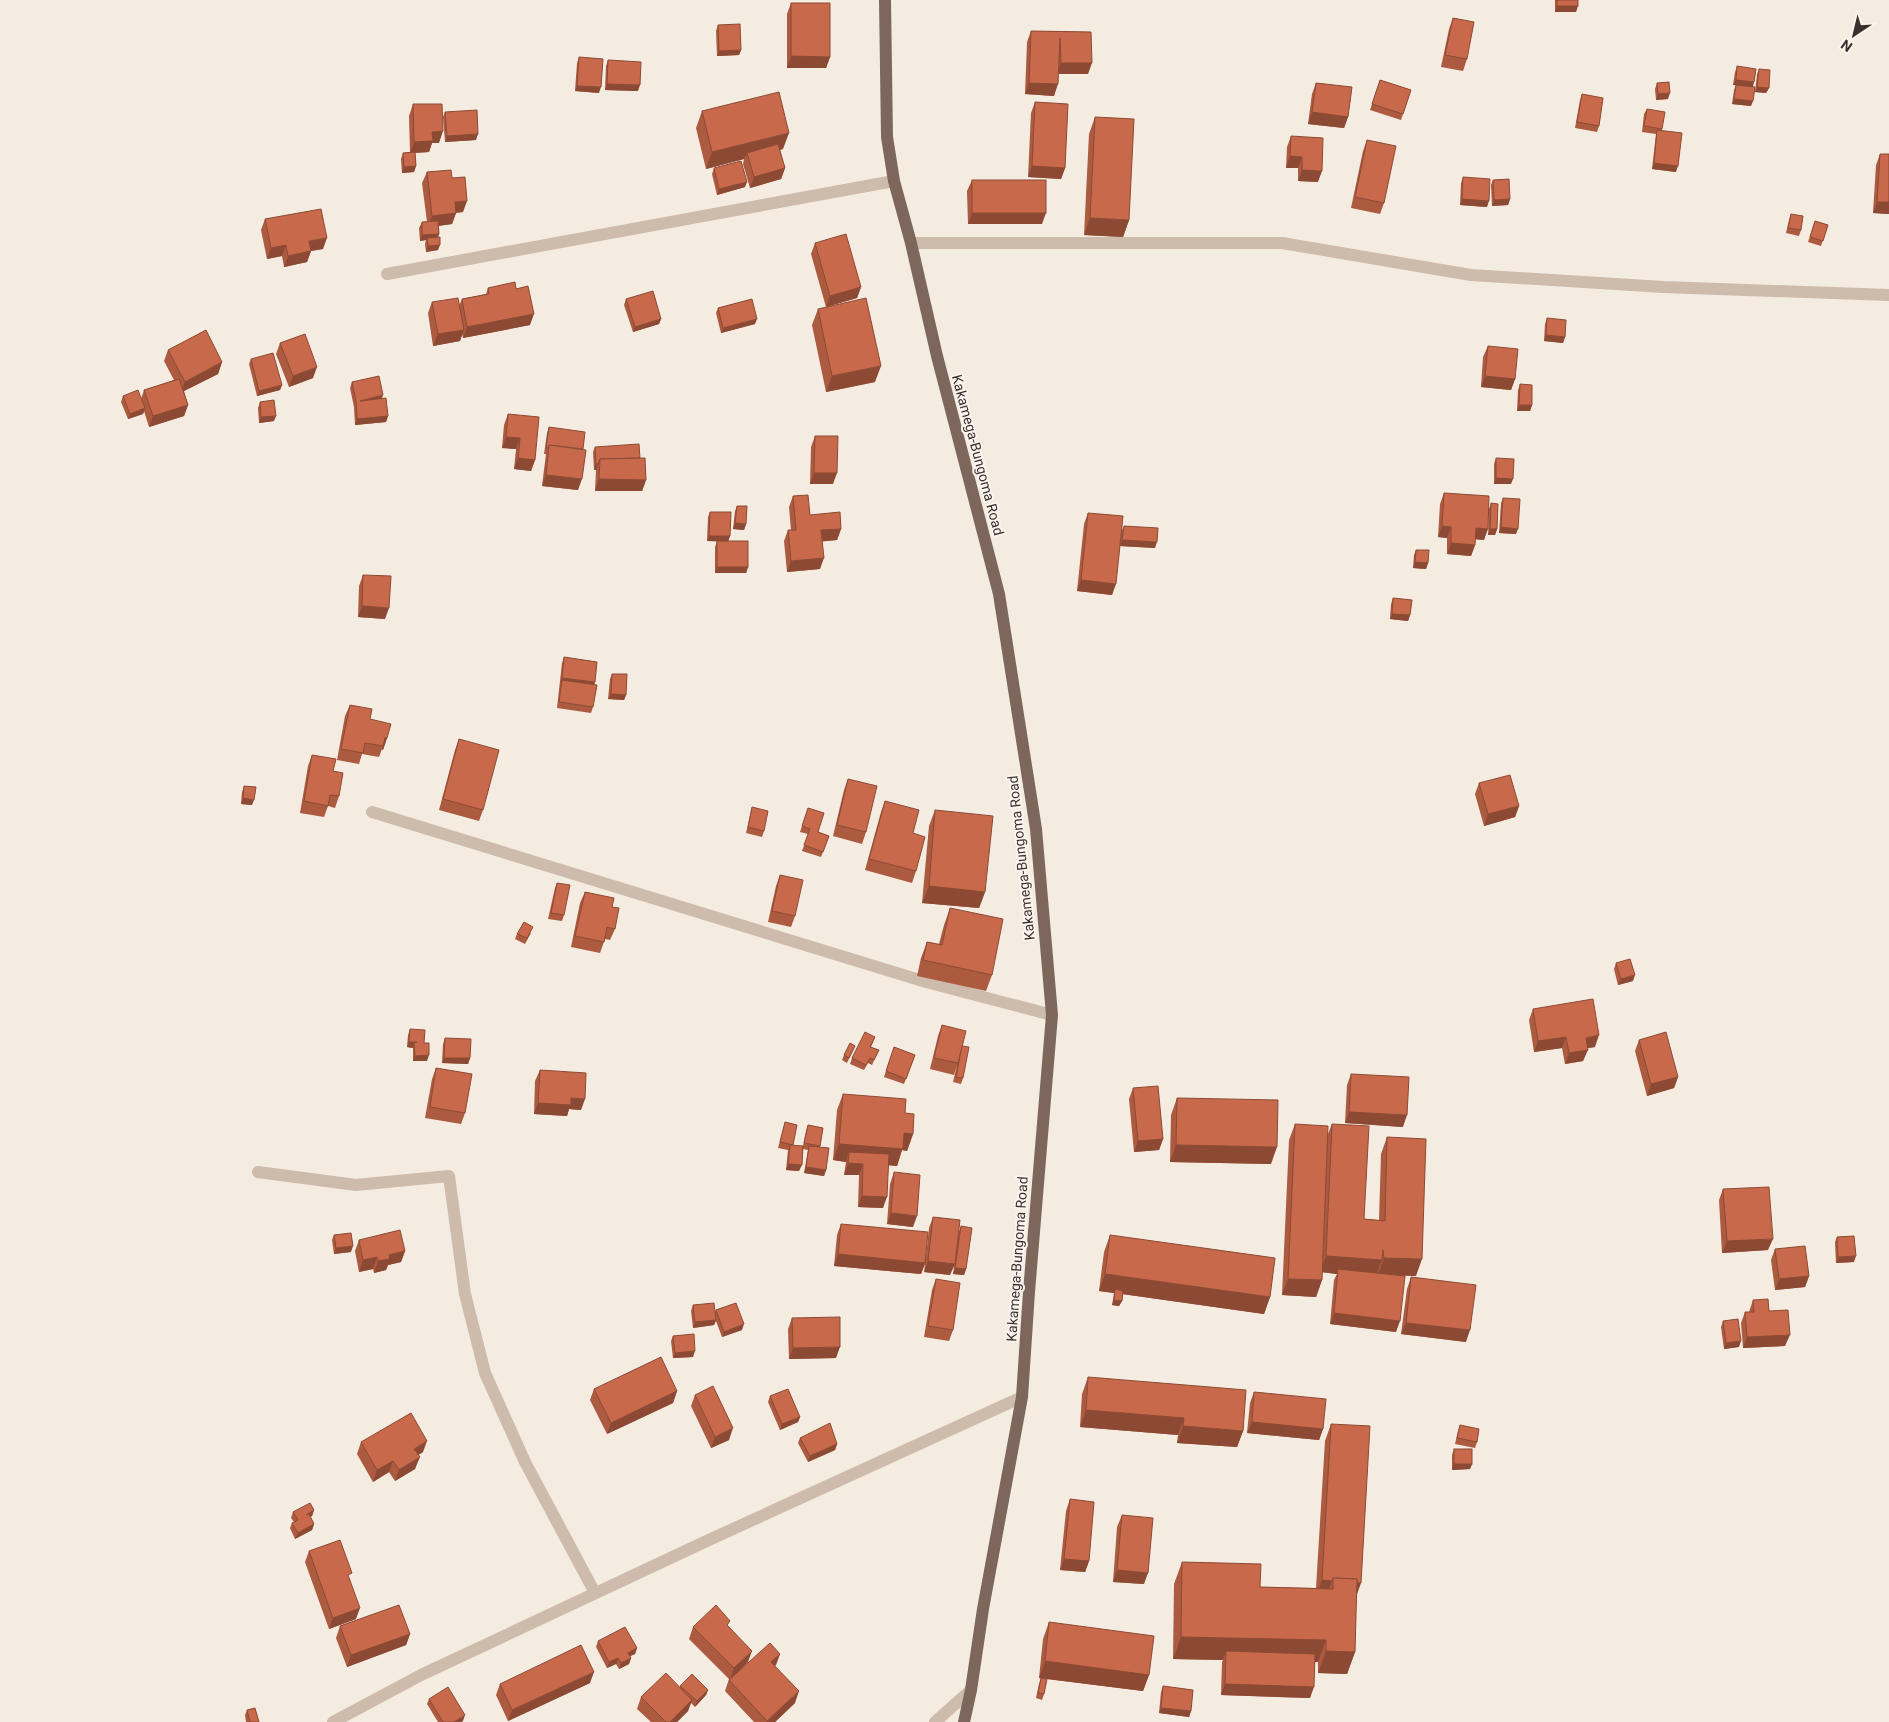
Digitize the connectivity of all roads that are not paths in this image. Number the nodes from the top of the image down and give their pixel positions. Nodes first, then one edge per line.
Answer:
1 (885, 0) edge
2 (894, 181) junction
3 (911, 243) junction
4 (386, 274) dead end
5 (1889, 295) edge
6 (372, 812) dead end
7 (1052, 1015) junction
8 (258, 1172) dead end
9 (1022, 1397) junction
10 (595, 1593) junction
11 (971, 1690) junction
12 (334, 1722) edge
13 (935, 1722) edge
14 (964, 1722) edge

1 - 2 main road, Kakamega-Bungoma Road
2 - 3 main road, Kakamega-Bungoma Road
2 - 4 street
3 - 5 street
3 - 7 main road, Kakamega-Bungoma Road
6 - 7 street
7 - 9 main road, Kakamega-Bungoma Road
8 - 10 street
9 - 10 street
9 - 11 main road, Kakamega-Bungoma Road
10 - 12 street
11 - 13 street
11 - 14 main road, Kakamega-Bungoma Road

